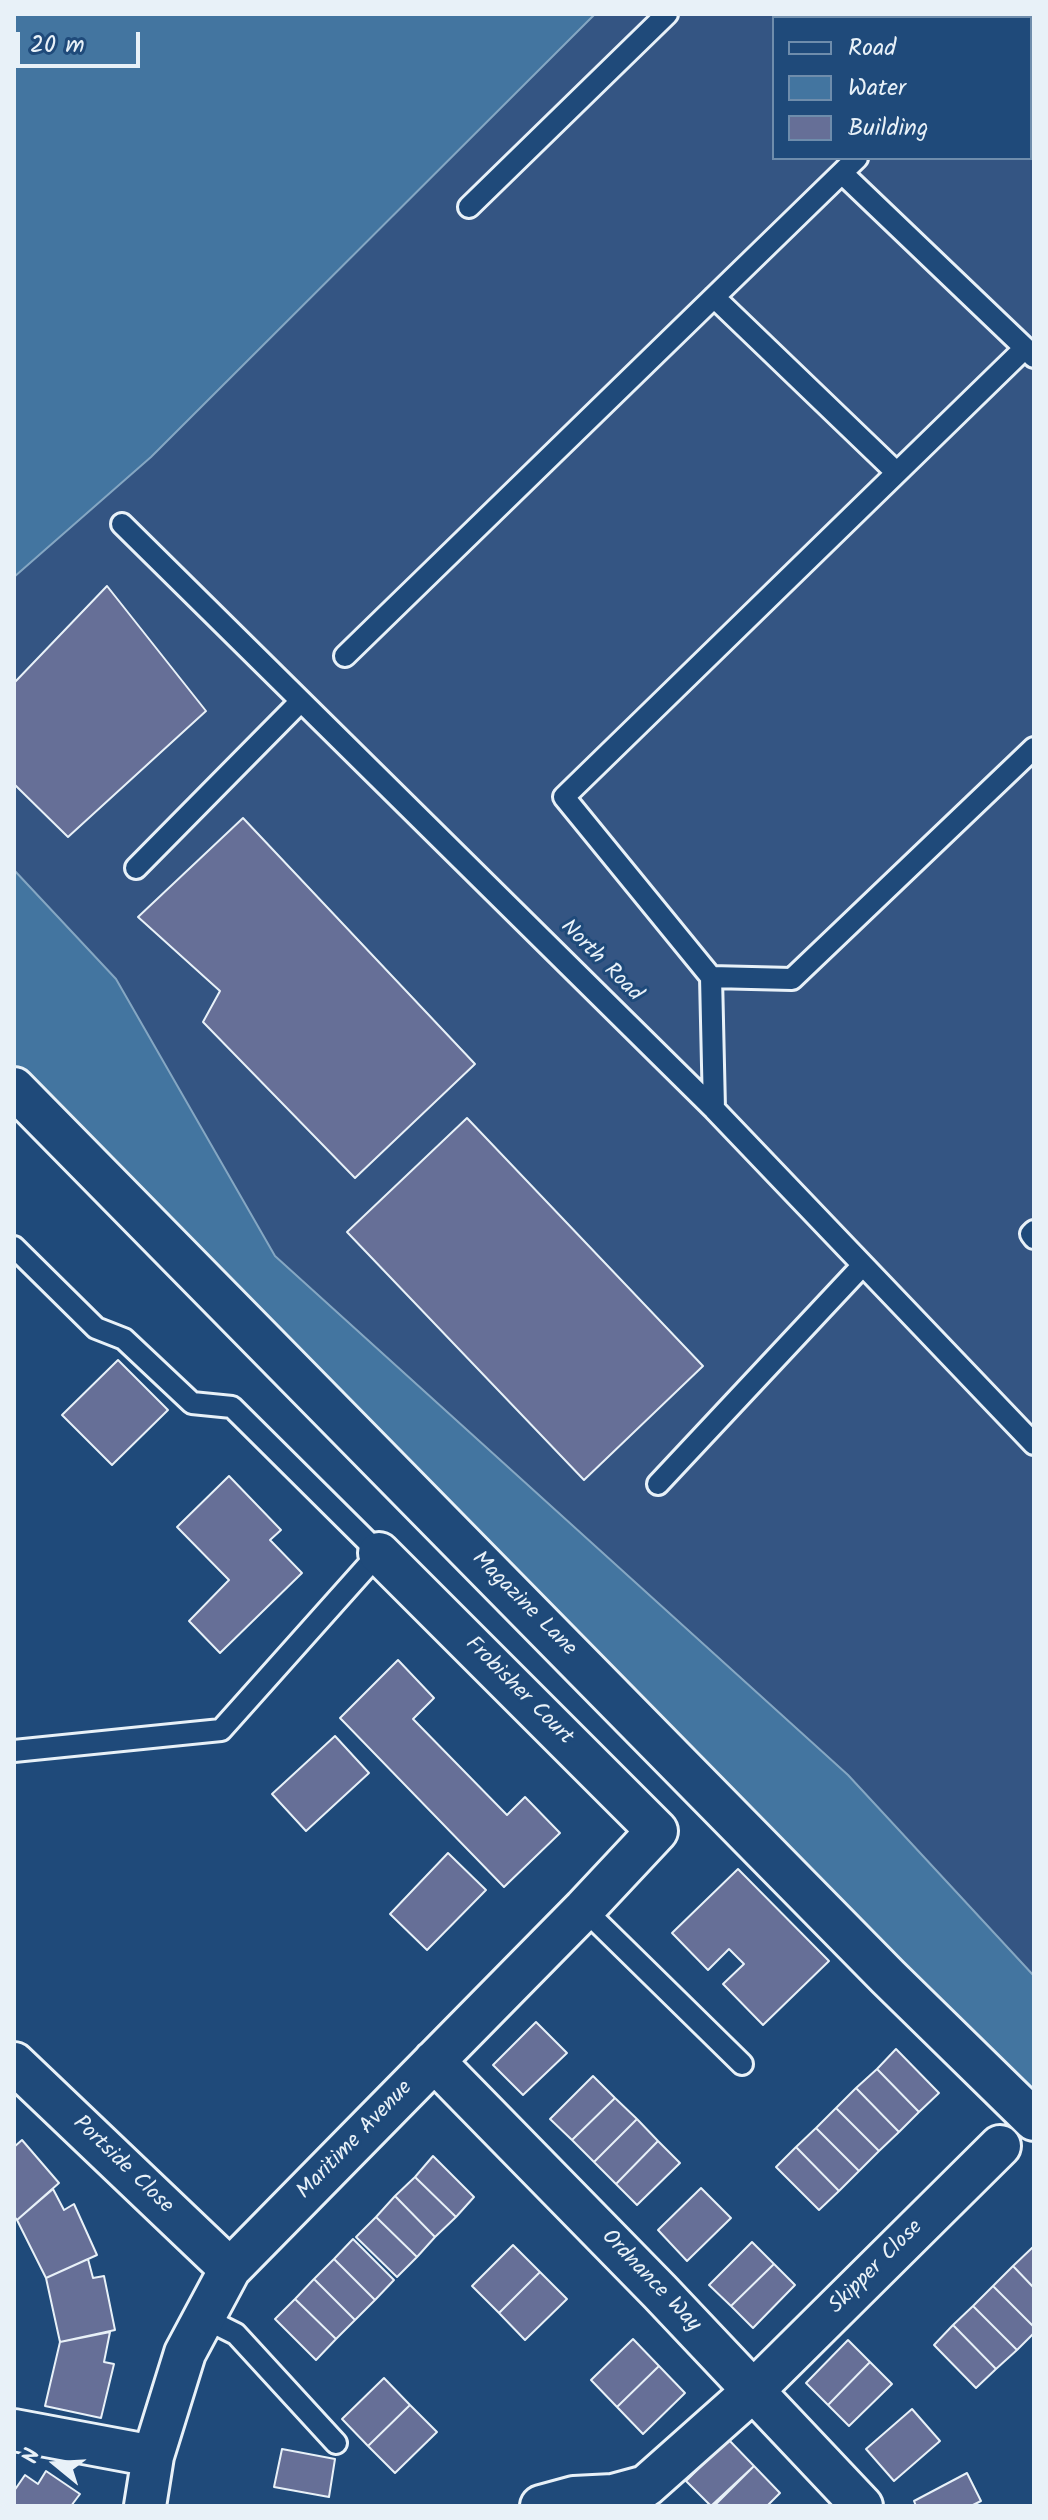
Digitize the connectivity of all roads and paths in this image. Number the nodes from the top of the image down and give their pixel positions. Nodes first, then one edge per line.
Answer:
1 (667, 14) edge
2 (855, 160) edge
3 (842, 173) junction
4 (469, 207) dead end
5 (714, 297) junction
6 (1029, 352) edge
7 (896, 472) junction
8 (122, 524) dead end
9 (345, 656) dead end
10 (301, 701) junction
11 (1034, 748) edge
12 (136, 868) dead end
13 (711, 977) junction
14 (14, 1088) edge
15 (714, 1109) junction
16 (1034, 1231) edge
17 (1034, 1238) edge
18 (14, 1247) edge
19 (863, 1265) junction
20 (1034, 1444) edge
21 (658, 1484) dead end
22 (379, 1553) junction
23 (14, 1751) edge
24 (657, 1831) joint
25 (584, 1909) junction
26 (434, 2061) junction
27 (14, 2063) edge
28 (742, 2064) dead end
29 (1034, 2120) edge
30 (1000, 2146) dead end
31 (230, 2269) junction
32 (204, 2318) junction
33 (754, 2390) junction
34 (14, 2430) edge
35 (336, 2443) dead end
36 (153, 2456) junction
37 (145, 2506) edge
38 (541, 2506) edge
39 (862, 2506) edge

1 - 4 lane
2 - 3 lane
3 - 5 lane
3 - 6 lane
5 - 7 lane
5 - 9 lane
6 - 7 lane
7 - 13 lane
8 - 10 lane, North Road
10 - 12 lane
10 - 15 lane, North Road
11 - 13 lane
13 - 15 lane
14 - 29 street, Magazine Lane
15 - 19 lane, North Road
16 - 17 lane
18 - 22 lane
19 - 20 lane, North Road
19 - 21 lane
22 - 23 lane
22 - 24 street, Frobisher Court
24 - 25 street, Maritime Avenue
25 - 26 street, Maritime Avenue
25 - 28 lane
26 - 31 street, Maritime Avenue
26 - 33 street, Ordnance Way
27 - 31 street, Portside Close
30 - 33 street, Skipper Close
31 - 32 street, Maritime Avenue
32 - 35 lane
32 - 36 street, Maritime Avenue
33 - 38 street, Skipper Close
33 - 39 street, Ordnance Way
34 - 36 street
36 - 37 street, Maritime Avenue

